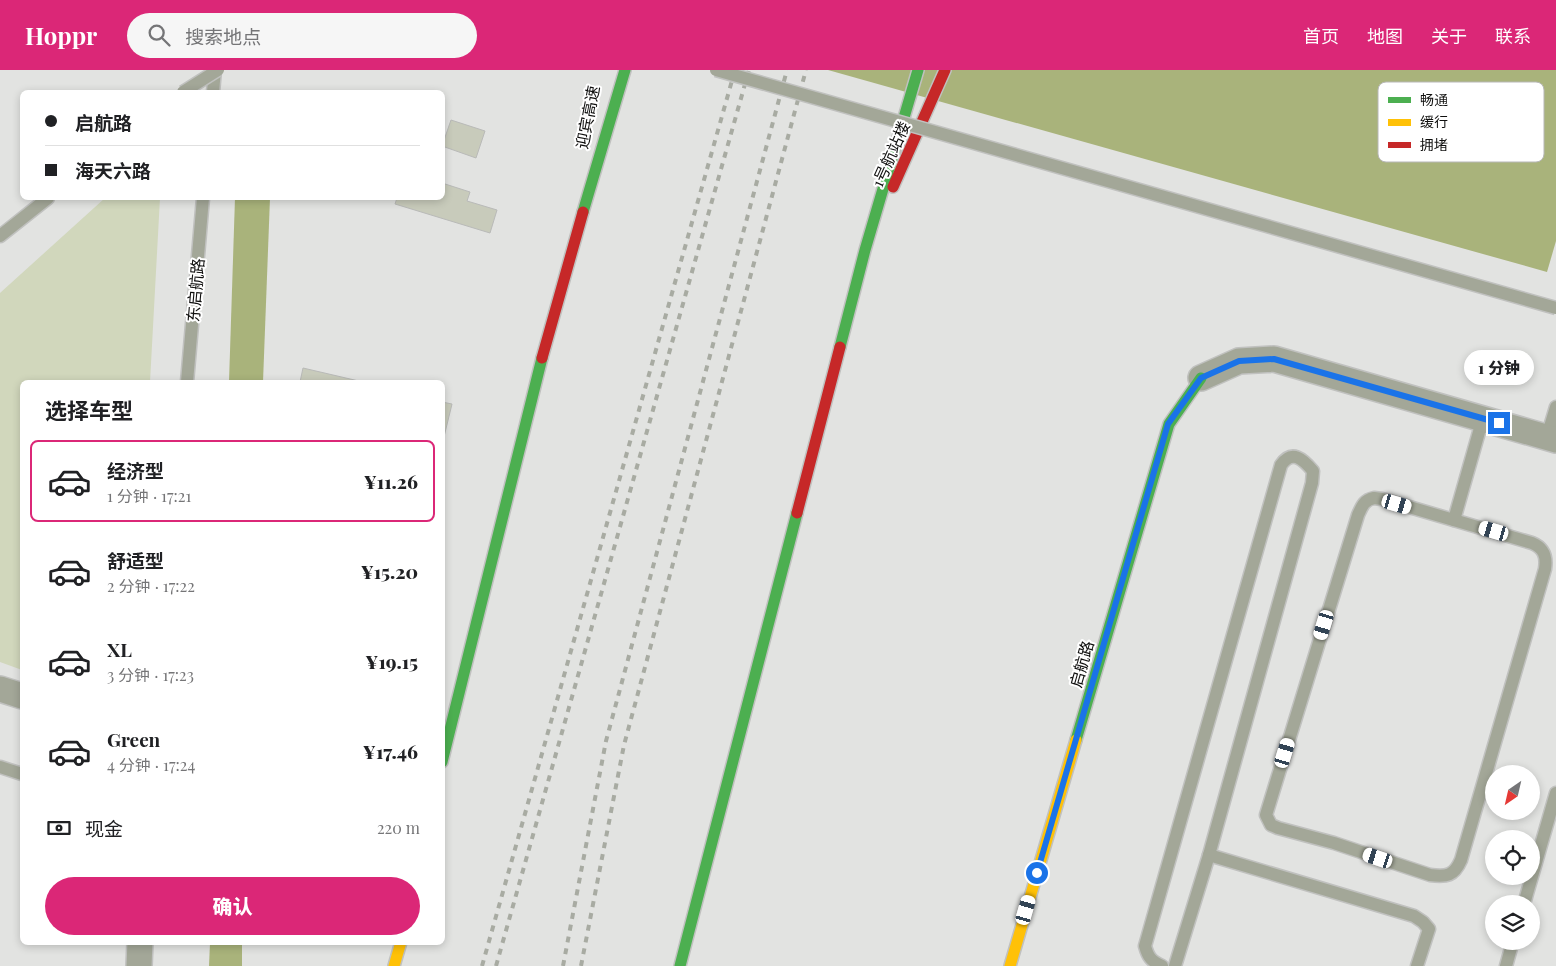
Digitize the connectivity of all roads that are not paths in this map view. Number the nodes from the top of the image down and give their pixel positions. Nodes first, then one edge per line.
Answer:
1 (216, 70) edge
2 (613, 70) edge
3 (625, 70) edge
4 (716, 70) edge
5 (918, 70) edge
6 (945, 70) edge
7 (186, 90) edge
8 (213, 90) edge
9 (593, 170) junction
10 (45, 200) edge
11 (204, 200) edge
12 (0, 236) edge
13 (865, 250) junction
14 (1556, 308) edge
15 (1201, 378) joint
16 (187, 380) edge
17 (1556, 407) edge
18 (1483, 418) junction
19 (1552, 439) edge
20 (1454, 520) junction
21 (0, 689) edge
22 (20, 695) edge
23 (445, 750) edge
24 (0, 767) edge
25 (20, 773) edge
26 (1556, 793) edge
27 (1209, 855) junction
28 (1527, 895) edge
29 (140, 945) edge
30 (402, 945) edge
31 (403, 945) edge
32 (1511, 950) edge
33 (138, 966) edge
34 (394, 966) edge
35 (401, 966) edge
36 (682, 966) edge
37 (1010, 966) edge
38 (1162, 966) edge
39 (1175, 966) edge
40 (1417, 966) edge
41 (1506, 966) edge

1 - 7 lane, bridge
1 - 8 lane
2 - 9 main road, 迎宾高速
3 - 9 main road
4 - 14 lane, bridge
5 - 13 main road
6 - 13 main road, 1号航站楼
9 - 23 main road
10 - 12 lane
11 - 16 lane, 东启航路
13 - 36 main road
15 - 18 street
15 - 37 main road, 启航路
17 - 19 lane
18 - 19 street
18 - 20 lane
20 - 20 lane
21 - 22 street
24 - 25 lane
26 - 28 lane
27 - 38 lane
27 - 39 lane
27 - 40 lane
29 - 33 street
30 - 34 main road
31 - 35 main road
32 - 41 lane

